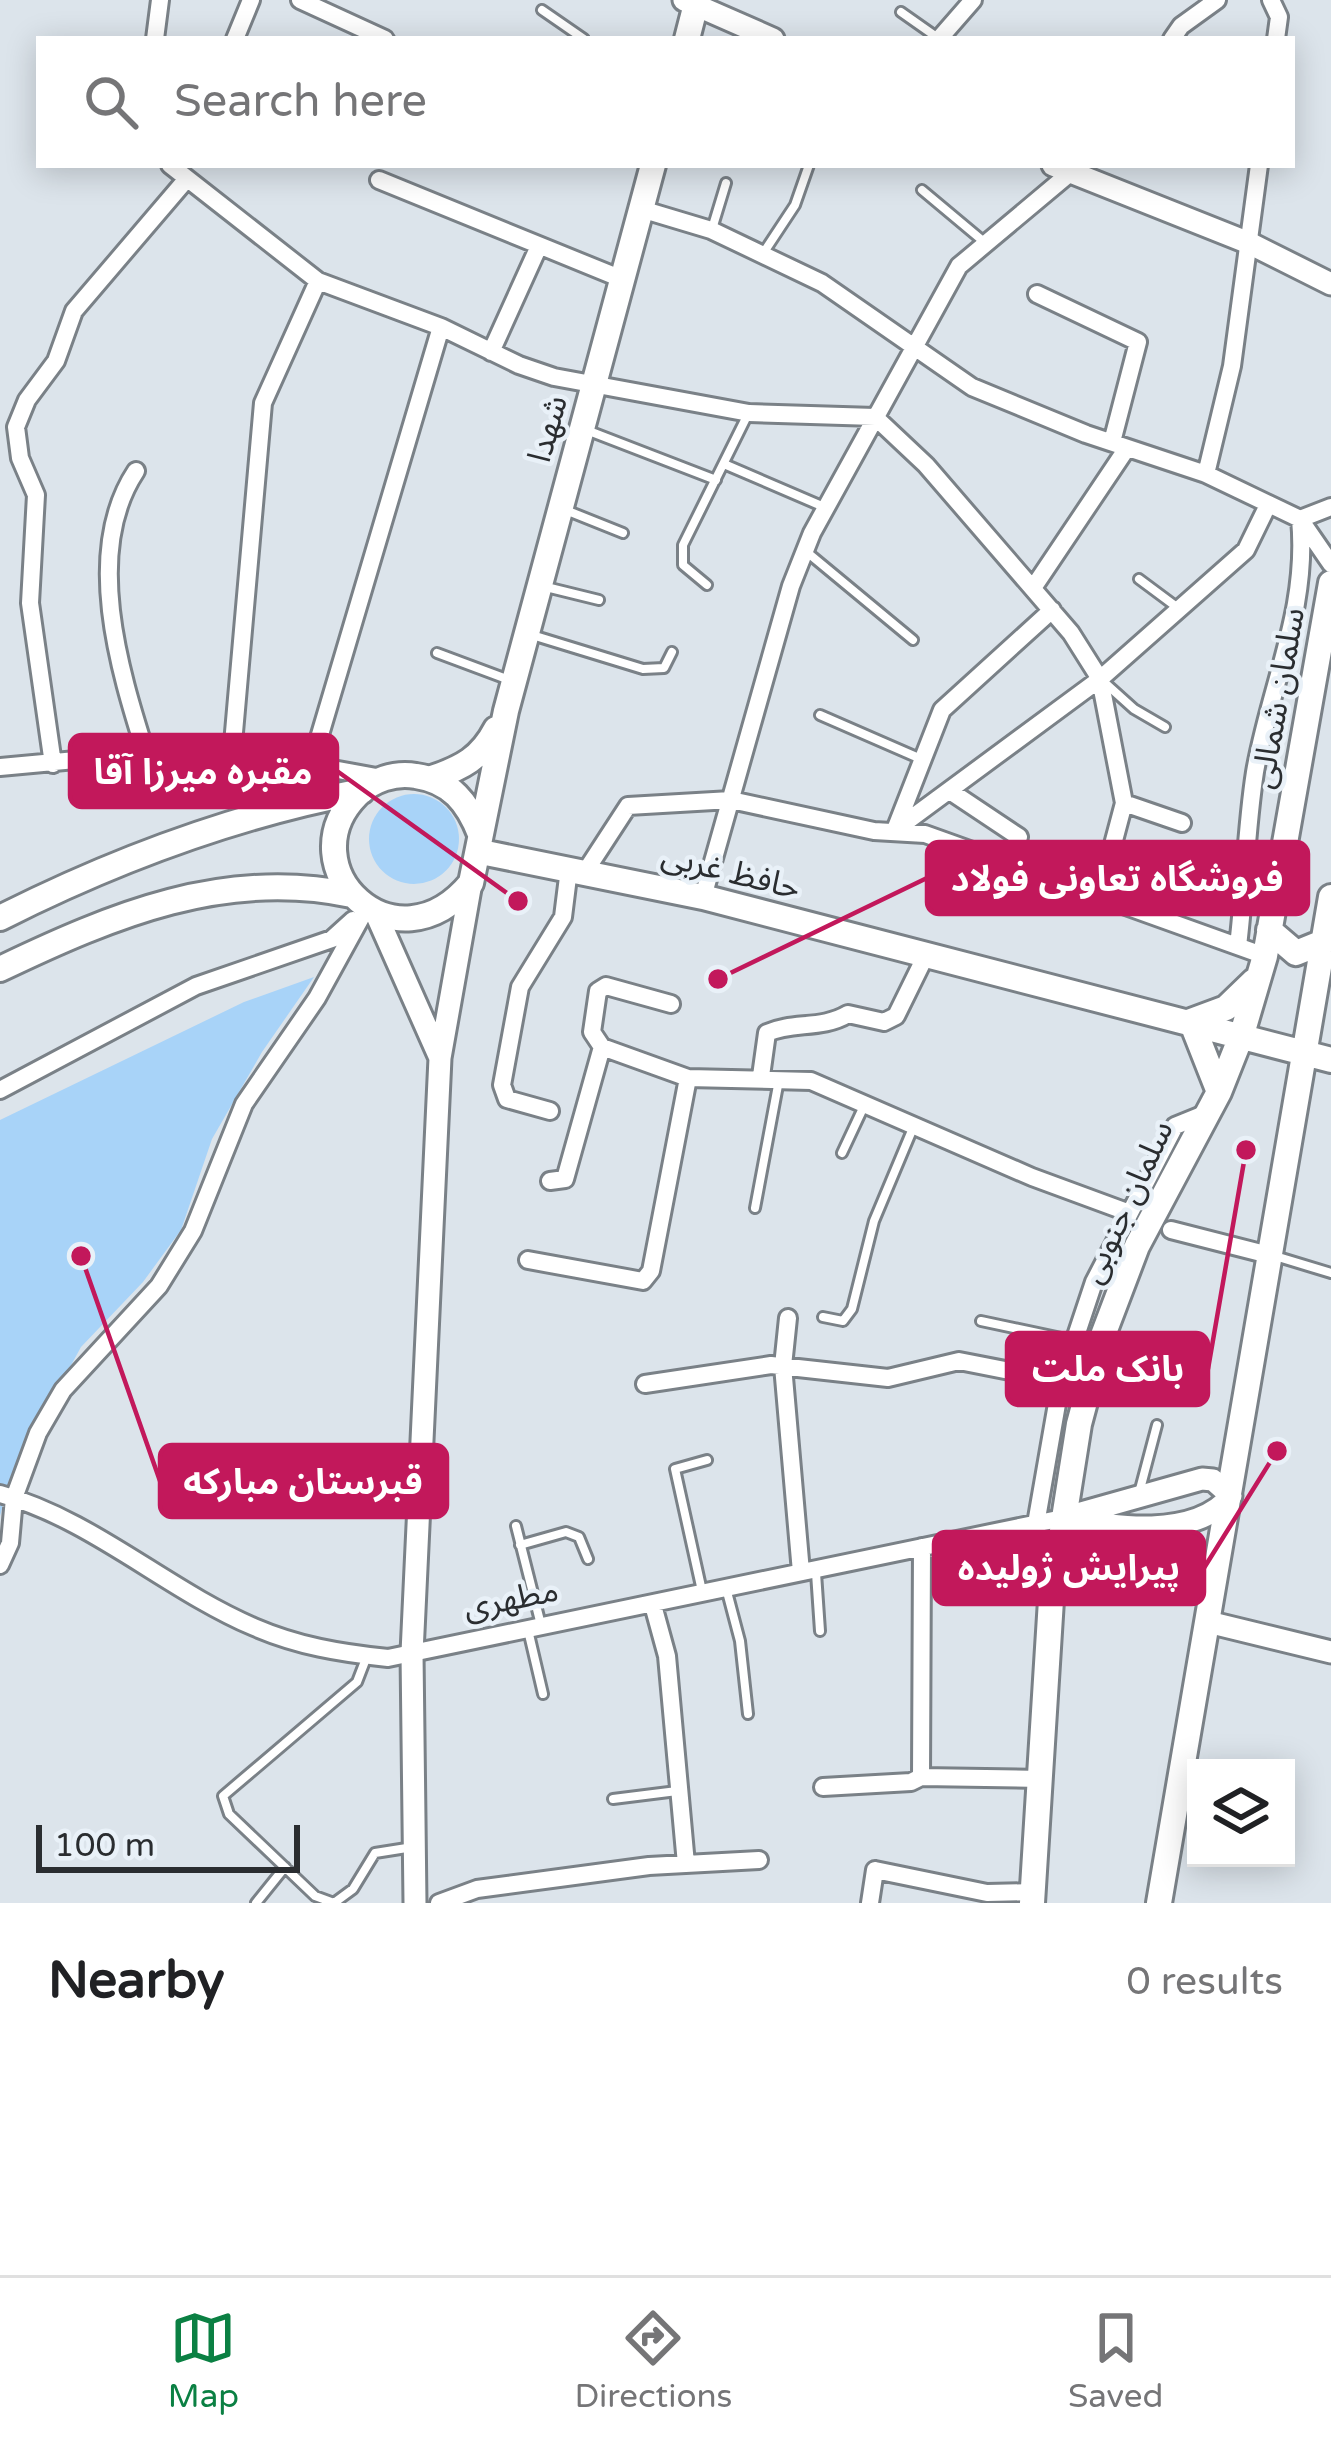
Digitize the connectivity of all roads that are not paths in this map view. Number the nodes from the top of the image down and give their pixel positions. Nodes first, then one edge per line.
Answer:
1 (160, 0) edge
2 (250, 0) edge
3 (300, 0) edge
4 (973, 0) edge
5 (1217, 0) edge
6 (1271, 0) edge
7 (692, 2) edge
8 (542, 10) dead end
9 (901, 12) dead end
10 (155, 36) edge
11 (236, 36) edge
12 (378, 36) edge
13 (580, 36) edge
14 (687, 36) edge
15 (766, 36) edge
16 (935, 36) edge
17 (942, 36) edge
18 (1174, 36) edge
19 (1276, 36) edge
20 (646, 168) edge
21 (807, 168) edge
22 (1259, 168) edge
23 (177, 170) edge
24 (1076, 170) edge
25 (379, 180) dead end
26 (726, 183) dead end
27 (922, 190) dead end
28 (641, 208) junction
29 (711, 230) junction
30 (1249, 243) junction
31 (539, 246) junction
32 (989, 246) junction
33 (764, 253) junction
34 (622, 279) junction
35 (318, 280) junction
36 (1331, 284) edge
37 (1037, 294) dead end
38 (441, 327) junction
39 (913, 347) junction
40 (491, 352) junction
41 (595, 384) junction
42 (748, 413) junction
43 (875, 417) junction
44 (581, 428) junction
45 (1119, 445) junction
46 (724, 464) junction
47 (136, 471) dead end
48 (1206, 474) junction
49 (716, 480) junction
50 (1268, 505) junction
51 (826, 507) junction
52 (1331, 507) edge
53 (560, 508) junction
54 (1300, 519) junction
55 (623, 533) dead end
56 (805, 550) junction
57 (1331, 564) edge
58 (1139, 580) dead end
59 (1331, 583) edge
60 (707, 585) dead end
61 (539, 586) junction
62 (1033, 588) junction
63 (599, 600) dead end
64 (1179, 608) junction
65 (1052, 610) junction
66 (526, 634) junction
67 (913, 640) dead end
68 (672, 652) dead end
69 (437, 653) dead end
70 (1100, 679) junction
71 (514, 681) junction
72 (506, 711) junction
73 (820, 716) dead end
74 (1166, 727) dead end
75 (146, 754) junction
76 (232, 755) junction
77 (922, 760) junction
78 (53, 764) junction
79 (311, 765) junction
80 (0, 767) edge
81 (432, 778) junction
82 (372, 785) junction
83 (950, 791) junction
84 (731, 800) junction
85 (1124, 803) junction
86 (1182, 823) dead end
87 (894, 831) junction
88 (1019, 837) dead end
89 (480, 843) junction
90 (577, 870) junction
91 (471, 883) junction
92 (703, 897) junction
93 (1099, 897) junction
94 (1331, 897) edge
95 (365, 906) junction
96 (0, 918) edge
97 (1269, 930) junction
98 (1327, 933) edge
99 (1238, 946) junction
100 (926, 955) junction
101 (1262, 965) junction
102 (0, 969) edge
103 (671, 1004) dead end
104 (1191, 1021) junction
105 (1242, 1034) junction
106 (602, 1047) junction
107 (1301, 1053) junction
108 (440, 1058) junction
109 (1331, 1060) edge
110 (688, 1078) junction
111 (770, 1078) junction
112 (0, 1090) edge
113 (866, 1102) junction
114 (1213, 1102) junction
115 (550, 1111) dead end
116 (914, 1126) junction
117 (842, 1154) dead end
118 (550, 1181) dead end
119 (755, 1208) dead end
120 (1127, 1212) junction
121 (1171, 1230) dead end
122 (1273, 1256) junction
123 (527, 1260) dead end
124 (1331, 1273) edge
125 (823, 1317) dead end
126 (788, 1318) dead end
127 (981, 1321) dead end
128 (1072, 1341) junction
129 (783, 1366) junction
130 (1061, 1382) junction
131 (645, 1384) dead end
132 (1156, 1425) dead end
133 (707, 1460) dead end
134 (1138, 1494) junction
135 (7, 1496) edge
136 (1231, 1496) junction
137 (1063, 1518) junction
138 (1036, 1524) junction
139 (516, 1526) dead end
140 (520, 1545) junction
141 (922, 1547) junction
142 (588, 1559) dead end
143 (0, 1565) edge
144 (808, 1571) junction
145 (726, 1588) junction
146 (702, 1593) junction
147 (652, 1605) junction
148 (1208, 1622) junction
149 (534, 1627) junction
150 (820, 1631) dead end
151 (1331, 1652) edge
152 (412, 1653) junction
153 (367, 1656) junction
154 (543, 1694) dead end
155 (748, 1714) dead end
156 (921, 1777) junction
157 (1041, 1779) junction
158 (823, 1787) dead end
159 (680, 1791) junction
160 (613, 1799) dead end
161 (415, 1847) junction
162 (759, 1860) dead end
163 (686, 1864) junction
164 (285, 1868) junction
165 (493, 1895) edge
166 (1033, 1898) edge
167 (256, 1903) edge
168 (334, 1903) edge
169 (416, 1903) edge
170 (439, 1903) edge
171 (870, 1903) edge
172 (1159, 1903) edge

1 - 10 street
2 - 11 street
3 - 12 street
4 - 17 street
5 - 18 street
6 - 19 street
7 - 14 main road
7 - 15 street
8 - 13 lane
9 - 16 lane
20 - 28 main road, شهدا
21 - 33 lane
22 - 30 street
23 - 35 street
23 - 78 street
24 - 30 street
24 - 32 street
25 - 31 street
26 - 29 lane
27 - 32 lane
28 - 29 street
28 - 34 main road, شهدا
29 - 33 street
30 - 36 street
30 - 48 street
31 - 34 street
31 - 40 street
32 - 39 street
33 - 39 street
34 - 41 main road, شهدا
35 - 38 street
35 - 76 street
37 - 45 street
38 - 40 street
38 - 79 street
39 - 43 street
39 - 45 street
40 - 41 street
41 - 42 street
41 - 44 main road, شهدا
42 - 43 street
42 - 46 lane
43 - 51 street
43 - 62 street
44 - 49 lane
44 - 53 main road, شهدا
45 - 48 street
45 - 62 street
46 - 49 lane
46 - 51 lane
47 - 75 street
48 - 50 street
49 - 60 lane
50 - 54 street
50 - 64 street
51 - 56 street
52 - 54 street
53 - 55 lane
53 - 61 main road, شهدا
54 - 57 street
54 - 99 street
56 - 67 lane
56 - 84 street
58 - 64 lane
59 - 97 main road, سلمان شمالی
61 - 63 lane
61 - 66 main road, شهدا
62 - 65 street
64 - 70 street
65 - 70 street
65 - 77 street
66 - 68 lane
66 - 71 main road, شهدا
69 - 71 lane
70 - 74 lane
70 - 83 street
70 - 85 street
71 - 72 main road, شهدا
72 - 81 main road
72 - 89 main road, شهدا
73 - 77 lane
75 - 76 street
75 - 78 street
76 - 79 street
77 - 87 street
78 - 80 street
79 - 82 street
81 - 82 main road
81 - 89 main road
82 - 95 main road
82 - 96 main road
83 - 87 street
83 - 88 street
84 - 87 street
84 - 90 street
84 - 92 street
85 - 86 street
85 - 93 street
87 - 93 street
89 - 90 main road, حافظ غربی
89 - 91 main road
90 - 92 main road, حافظ غربی
90 - 115 street
91 - 95 main road
91 - 108 street
92 - 100 main road, حافظ غربی
93 - 99 street
94 - 98 main road
95 - 102 main road
95 - 108 street
95 - 112 street
95 - 135 street
97 - 98 main road
97 - 101 main road, سلمان شمالی
98 - 107 main road
99 - 101 street
100 - 104 main road, حافظ غربی
100 - 111 street
101 - 104 main road
101 - 105 main road, سلمان شمالی
103 - 106 street
104 - 105 main road, حافظ غربی
104 - 114 main road
105 - 107 main road, حافظ غربی
105 - 114 main road, سلمان جنوبی
106 - 110 street
106 - 118 street
107 - 109 main road, حافظ غربی
107 - 122 main road
108 - 152 street
110 - 111 street
110 - 123 street
111 - 113 street
111 - 119 lane
113 - 116 street
113 - 117 lane
114 - 120 street
114 - 137 main road, سلمان جنوبی
116 - 120 street
116 - 125 lane
120 - 128 street
121 - 122 street
122 - 124 lane
122 - 136 main road
126 - 129 street
127 - 128 lane
128 - 130 street
129 - 130 street
129 - 131 street
129 - 144 street
130 - 138 street
132 - 134 lane
133 - 146 lane
134 - 136 street, مطهری
134 - 137 street, مطهری
135 - 143 street
135 - 153 street, مطهری
136 - 137 street, مطهری
136 - 148 main road
137 - 138 street, مطهری
137 - 157 main road, سلمان جنوبی
138 - 141 street, مطهری
139 - 140 lane
140 - 142 lane
140 - 149 lane
141 - 144 street, مطهری
141 - 156 street
144 - 145 street, مطهری
144 - 150 lane
145 - 146 street, مطهری
145 - 155 lane
146 - 147 street, مطهری
147 - 149 street, مطهری
147 - 159 street
148 - 151 street
148 - 172 main road
149 - 152 street, مطهری
149 - 154 lane
152 - 153 street, مطهری
152 - 161 street
153 - 164 lane
156 - 157 street
156 - 158 street
157 - 166 main road, سلمان جنوبی
159 - 160 lane
159 - 163 street
161 - 168 lane
161 - 169 street
162 - 163 street
163 - 165 street
164 - 167 lane
164 - 168 lane
165 - 170 street
166 - 171 street

